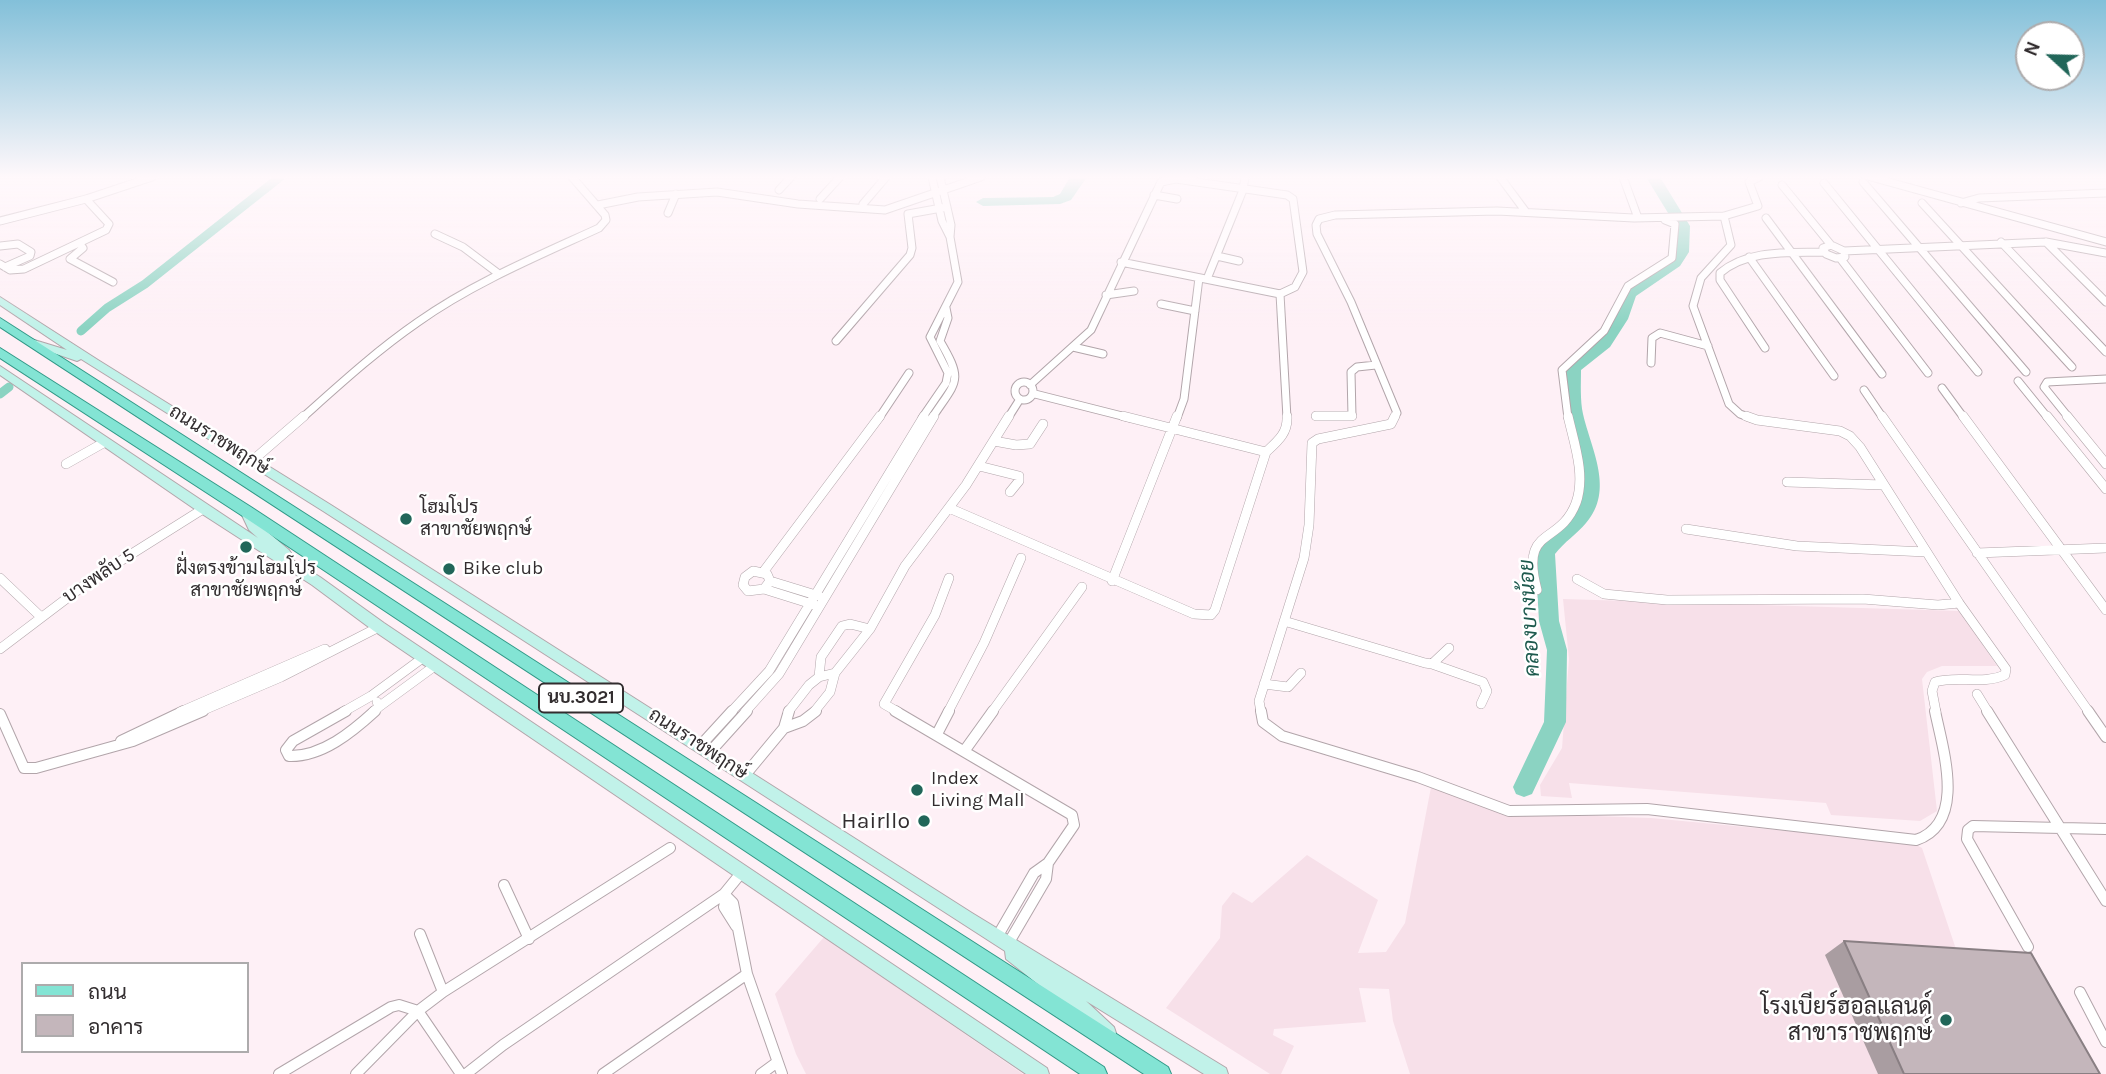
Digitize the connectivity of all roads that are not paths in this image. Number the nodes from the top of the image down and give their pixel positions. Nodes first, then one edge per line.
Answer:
1 (109, 227) edge
2 (600, 227) edge
3 (910, 227) edge
4 (946, 227) edge
5 (951, 227) edge
6 (1138, 227) edge
7 (1228, 227) edge
8 (1297, 227) edge
9 (1316, 227) edge
10 (1675, 227) edge
11 (1727, 227) edge
12 (1773, 227) edge
13 (1816, 227) edge
14 (1859, 227) edge
15 (1902, 227) edge
16 (1946, 227) edge
17 (2048, 227) edge
18 (435, 234) dead end
19 (950, 237) junction
20 (2001, 242) junction
21 (2046, 242) junction
22 (2106, 243) edge
23 (80, 244) junction
24 (1961, 244) junction
25 (1917, 245) junction
26 (0, 246) edge
27 (1831, 246) junction
28 (1876, 248) junction
29 (1824, 252) junction
30 (2104, 253) edge
31 (1792, 254) junction
32 (1842, 255) junction
33 (1217, 256) junction
34 (1749, 257) junction
35 (1238, 261) dead end
36 (1121, 262) junction
37 (3, 266) edge
38 (499, 274) junction
39 (1203, 279) junction
40 (113, 282) dead end
41 (1134, 291) dead end
42 (1280, 294) junction
43 (1107, 295) junction
44 (0, 300) edge
45 (2106, 302) edge
46 (1161, 304) dead end
47 (1195, 311) junction
48 (0, 322) edge
49 (27, 341) junction
50 (836, 341) dead end
51 (1708, 346) junction
52 (1073, 347) junction
53 (1765, 348) dead end
54 (0, 352) edge
55 (2106, 352) edge
56 (1103, 354) dead end
57 (94, 363) junction
58 (1651, 363) dead end
59 (1376, 365) junction
60 (2071, 367) dead end
61 (2, 371) edge
62 (1978, 372) dead end
63 (2026, 372) dead end
64 (909, 373) dead end
65 (1928, 373) dead end
66 (1882, 374) dead end
67 (1834, 376) dead end
68 (2106, 379) edge
69 (2018, 381) dead end
70 (1030, 385) junction
71 (53, 387) junction
72 (1942, 388) dead end
73 (1864, 390) dead end
74 (1035, 394) junction
75 (1020, 399) junction
76 (1316, 416) dead end
77 (1042, 424) dead end
78 (1170, 430) junction
79 (994, 441) junction
80 (105, 442) junction
81 (1266, 452) junction
82 (252, 461) junction
83 (66, 464) dead end
84 (2106, 464) edge
85 (979, 466) junction
86 (1787, 482) dead end
87 (1884, 485) junction
88 (2106, 489) edge
89 (1010, 492) dead end
90 (949, 508) junction
91 (203, 509) junction
92 (246, 511) junction
93 (1686, 529) dead end
94 (2106, 548) edge
95 (2064, 549) junction
96 (1926, 552) junction
97 (1977, 553) junction
98 (1021, 558) dead end
99 (764, 571) junction
100 (950, 578) dead end
101 (1577, 579) dead end
102 (316, 581) junction
103 (1112, 581) junction
104 (1, 582) edge
105 (767, 585) junction
106 (1082, 587) dead end
107 (1537, 590) dead end
108 (817, 601) junction
109 (1959, 603) junction
110 (2106, 610) edge
111 (41, 617) junction
112 (1284, 621) junction
113 (379, 627) junction
114 (870, 629) junction
115 (1449, 648) dead end
116 (0, 649) edge
117 (430, 661) junction
118 (1432, 664) junction
119 (835, 673) junction
120 (1301, 673) dead end
121 (819, 677) junction
122 (1264, 684) junction
123 (1977, 695) dead end
124 (372, 696) junction
125 (1481, 704) dead end
126 (380, 706) junction
127 (0, 714) edge
128 (784, 729) junction
129 (937, 734) junction
130 (2106, 737) edge
131 (705, 749) junction
132 (965, 750) junction
133 (745, 775) junction
134 (2060, 829) junction
135 (2106, 830) edge
136 (670, 848) dead end
137 (742, 872) junction
138 (504, 886) dead end
139 (725, 896) junction
140 (2106, 901) edge
141 (420, 933) dead end
142 (999, 938) junction
143 (528, 939) junction
144 (2028, 947) dead end
145 (747, 974) junction
146 (443, 992) junction
147 (2080, 992) dead end
148 (418, 1011) junction
149 (2106, 1042) edge
150 (1122, 1048) junction
151 (779, 1068) edge
152 (279, 1074) edge
153 (356, 1074) edge
154 (464, 1074) edge
155 (603, 1074) edge
156 (761, 1074) edge
157 (1041, 1074) edge
158 (1097, 1074) edge
159 (1161, 1074) edge
160 (1220, 1074) edge

1 - 23 street
2 - 38 street
3 - 50 street
4 - 19 street
5 - 19 street
6 - 36 street
7 - 33 street
8 - 42 street
9 - 59 street
10 - 107 street
11 - 51 street
12 - 31 street
13 - 27 street
14 - 28 street
15 - 25 street
16 - 24 street
17 - 22 street
18 - 38 street
19 - 108 street
20 - 21 street
20 - 24 street
20 - 55 street
21 - 30 street
21 - 45 street
23 - 37 street
23 - 40 street
24 - 25 street
24 - 60 street
25 - 28 street
25 - 63 street
26 - 37 street
27 - 29 street
27 - 32 street
28 - 32 street
28 - 62 street
29 - 31 street
29 - 32 street
31 - 34 street
31 - 66 street
32 - 65 street
33 - 35 street
33 - 39 street
34 - 53 street
34 - 67 street
36 - 39 street
36 - 43 street
38 - 82 street
39 - 42 street
39 - 47 street
41 - 43 street
42 - 81 street
43 - 52 street
44 - 57 main road, ถนนราชพฤกษ์ / นบ.3021
46 - 47 street
47 - 78 street
48 - 49 main road, ถนนราชพฤกษ์ / นบ.3021
49 - 57 main road
49 - 150 main road, ถนนราชพฤกษ์ / นบ.3021
51 - 58 street
51 - 87 street
52 - 56 street
52 - 70 street
54 - 71 main road, นบ.3021
57 - 82 main road, ถนนราชพฤกษ์ / นบ.3021
59 - 76 street
59 - 112 street
61 - 71 main road
61 - 80 main road, นบ.3021
64 - 99 street
68 - 84 street
69 - 88 street
70 - 74 street
70 - 75 street
71 - 92 main road, นบ.3021
72 - 95 street
73 - 97 street
74 - 75 street
74 - 78 street
75 - 79 street
77 - 79 street
78 - 81 street
78 - 103 street
79 - 85 street
80 - 83 street
80 - 91 main road, นบ.3021
81 - 103 street
82 - 131 main road, ถนนราชพฤกษ์ / นบ.3021
85 - 89 street
85 - 90 street
86 - 87 street
87 - 96 street
90 - 103 street
90 - 114 street
91 - 102 main road, นบ.3021
91 - 111 street, บางพลับ 5
92 - 102 main road
92 - 158 main road, นบ.3021
93 - 96 street
94 - 95 street
95 - 97 street
95 - 110 street
96 - 109 street
97 - 130 street
98 - 129 street
99 - 105 street
99 - 105 street
100 - 129 street
101 - 109 street
102 - 113 main road, นบ.3021
104 - 111 street
105 - 108 street
106 - 132 street
108 - 131 street
109 - 122 street
111 - 116 street, บางพลับ 5
112 - 118 street
112 - 122 street
113 - 117 main road, นบ.3021
113 - 127 street
114 - 119 street
114 - 121 street
115 - 118 street
117 - 124 street
117 - 126 street
117 - 137 main road, นบ.3021
118 - 125 street
119 - 121 street
119 - 128 street
120 - 122 street
121 - 128 street
123 - 134 street
124 - 126 street
124 - 126 street
128 - 133 street
129 - 132 street
131 - 133 main road, ถนนราชพฤกษ์ / นบ.3021
132 - 142 street
133 - 142 main road, ถนนราชพฤกษ์ / นบ.3021
134 - 135 street
134 - 140 street
134 - 144 street
136 - 143 street
137 - 139 street
137 - 157 main road, นบ.3021
138 - 143 street
139 - 145 street
139 - 154 street
141 - 146 street
142 - 150 main road
142 - 160 main road, ถนนราชพฤกษ์ / นบ.3021
143 - 146 street
145 - 151 street
145 - 155 street
146 - 148 street
147 - 149 street
148 - 152 street
148 - 153 street
148 - 154 street
150 - 159 main road, ถนนราชพฤกษ์ / นบ.3021
151 - 156 street

